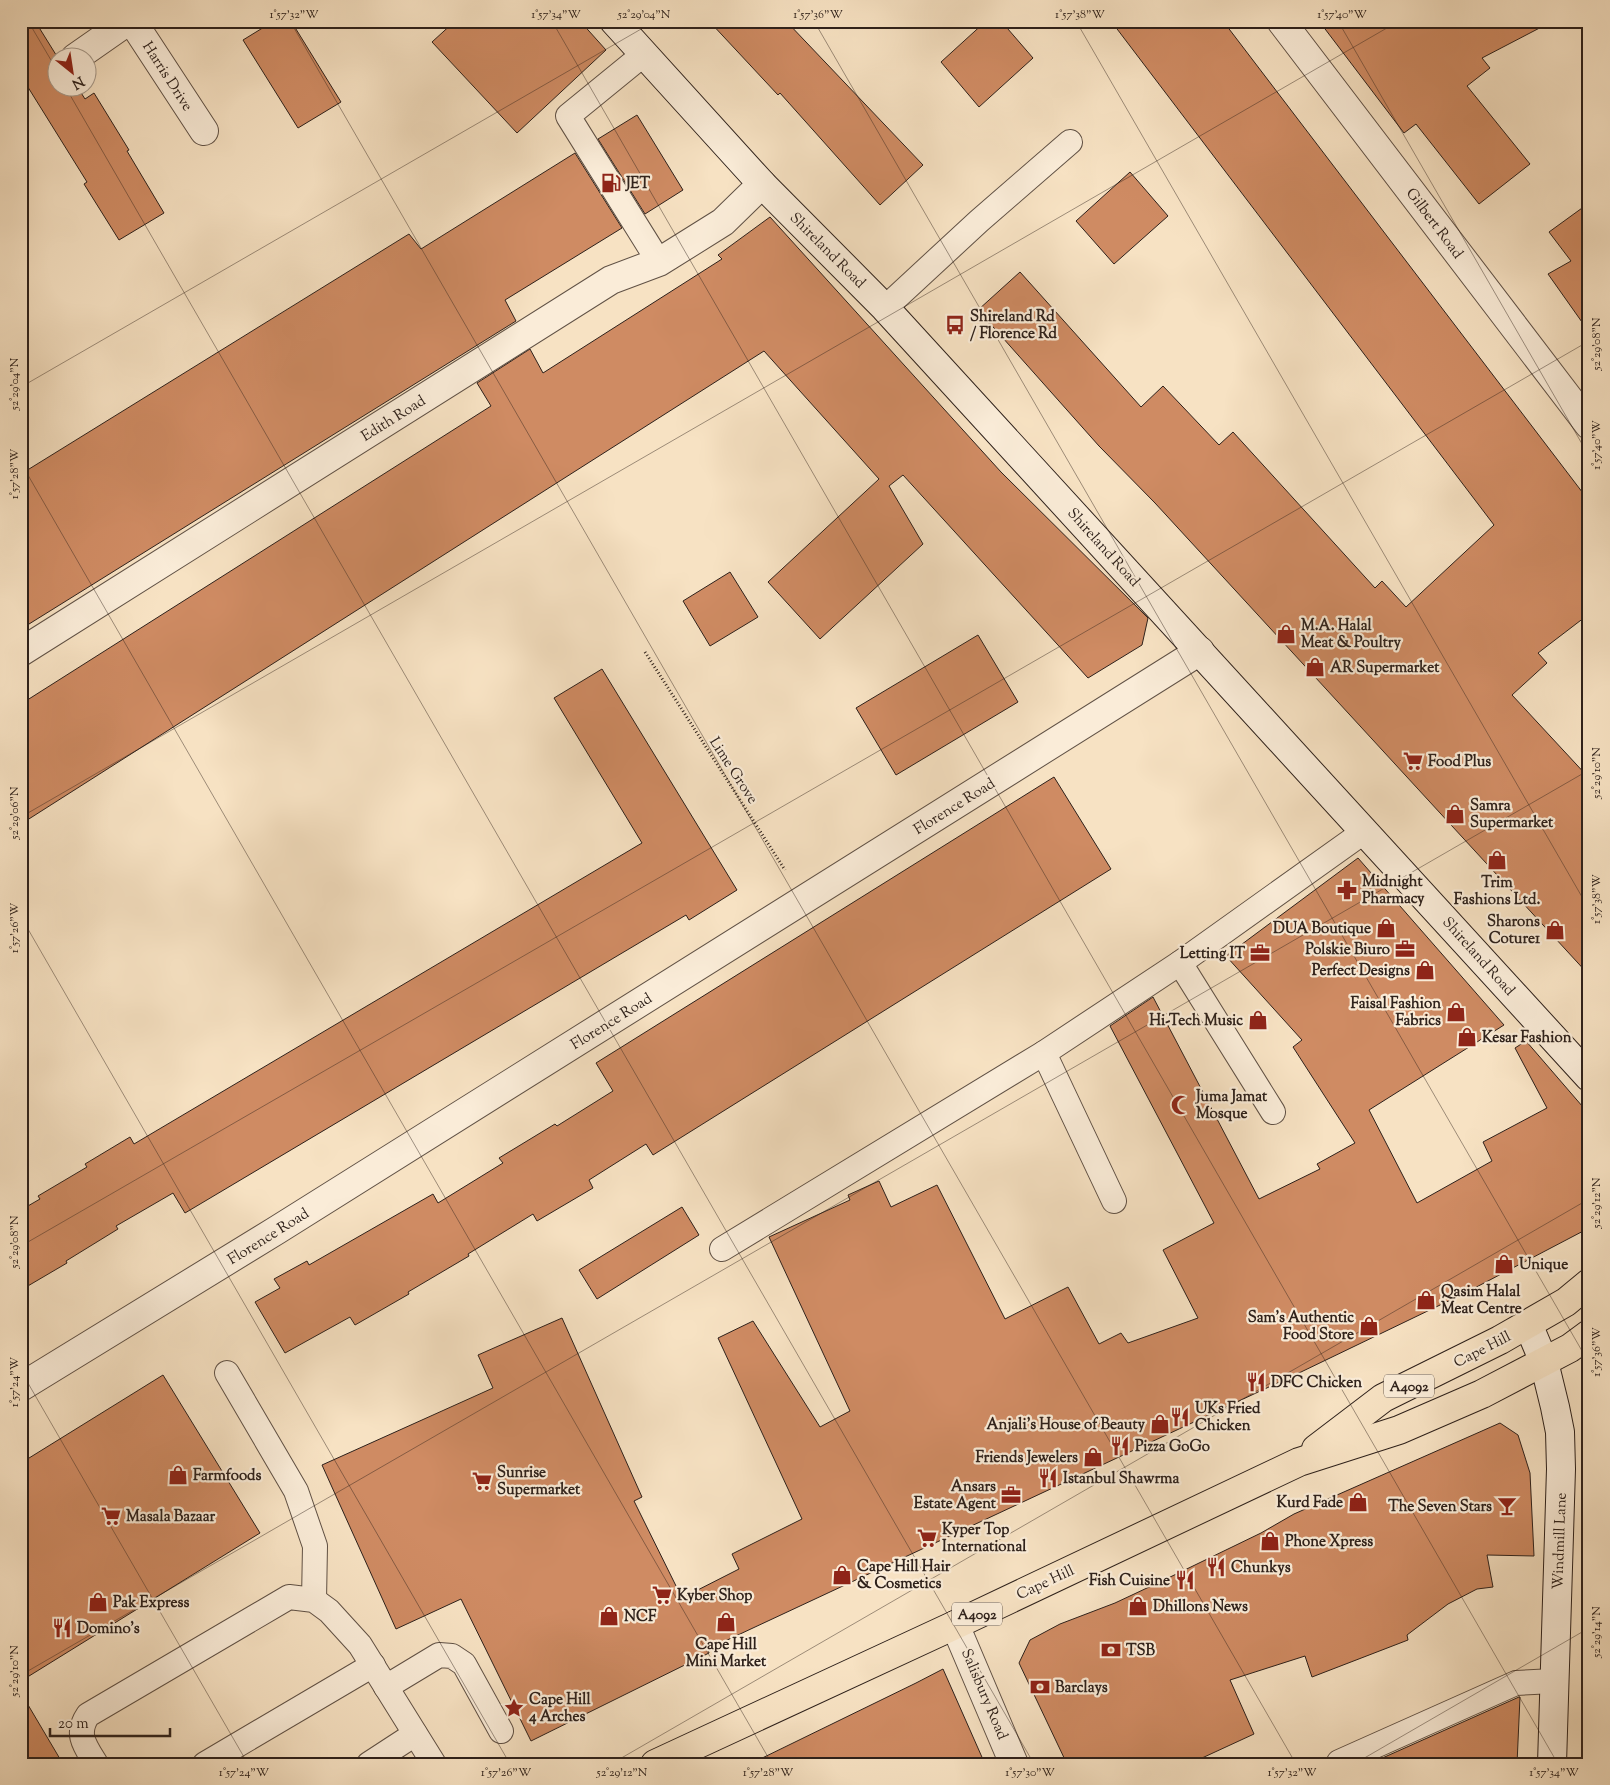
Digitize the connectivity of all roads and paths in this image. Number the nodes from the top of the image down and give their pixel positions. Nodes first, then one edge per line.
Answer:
1 (130, 21) edge
2 (614, 21) edge
3 (1281, 21) edge
4 (89, 48) edge
5 (644, 54) junction
6 (204, 132) dead end
7 (1070, 142) dead end
8 (762, 184) junction
9 (659, 262) junction
10 (885, 308) junction
11 (1589, 425) edge
12 (21, 652) edge
13 (645, 652) dead end
14 (1200, 652) junction
15 (1365, 831) junction
16 (805, 900) junction
17 (1180, 963) junction
18 (1044, 1054) junction
19 (1589, 1077) edge
20 (1273, 1112) dead end
21 (1114, 1201) dead end
22 (722, 1249) dead end
23 (1589, 1283) edge
24 (1528, 1324) junction
25 (1589, 1334) edge
26 (1544, 1362) junction
27 (227, 1373) dead end
28 (21, 1387) edge
29 (1299, 1462) junction
30 (314, 1600) junction
31 (955, 1624) junction
32 (373, 1665) junction
33 (1554, 1681) junction
34 (386, 1687) junction
35 (501, 1731) dead end
36 (415, 1734) junction
37 (1339, 1762) dead end
38 (96, 1764) edge
39 (205, 1764) edge
40 (369, 1764) edge
41 (434, 1764) edge
42 (655, 1764) edge
43 (1014, 1764) edge
44 (1552, 1764) edge

1 - 4 street, Harris Drive
1 - 6 street, Harris Drive
2 - 5 street, Shireland Road
3 - 11 street, Gilbert Road
5 - 8 street, Shireland Road
5 - 9 lane
7 - 10 lane
8 - 9 street, Edith Road
8 - 10 street, Shireland Road
9 - 12 street, Edith Road
10 - 14 street, Shireland Road
13 - 16 path, Lime Grove
14 - 15 street, Shireland Road
14 - 16 street, Florence Road
15 - 17 lane
15 - 19 street, Shireland Road
16 - 28 street, Florence Road
17 - 18 lane
17 - 20 lane
18 - 21 lane
18 - 22 lane
23 - 24 main road, Cape Hill / A4092
24 - 26 street, Windmill Lane
24 - 29 main road, Cape Hill / A4092
25 - 26 main road, Cape Hill / A4092
26 - 29 main road, Cape Hill / A4092
26 - 33 street, Windmill Lane
27 - 30 lane
29 - 31 main road, Cape Hill / A4092
30 - 32 lane
30 - 38 lane
31 - 42 main road, Cape Hill / A4092
31 - 43 street, Salisbury Road
32 - 34 lane
32 - 39 lane
33 - 37 lane
33 - 44 street, Windmill Lane
34 - 35 lane
34 - 36 lane
36 - 40 lane
36 - 41 lane

